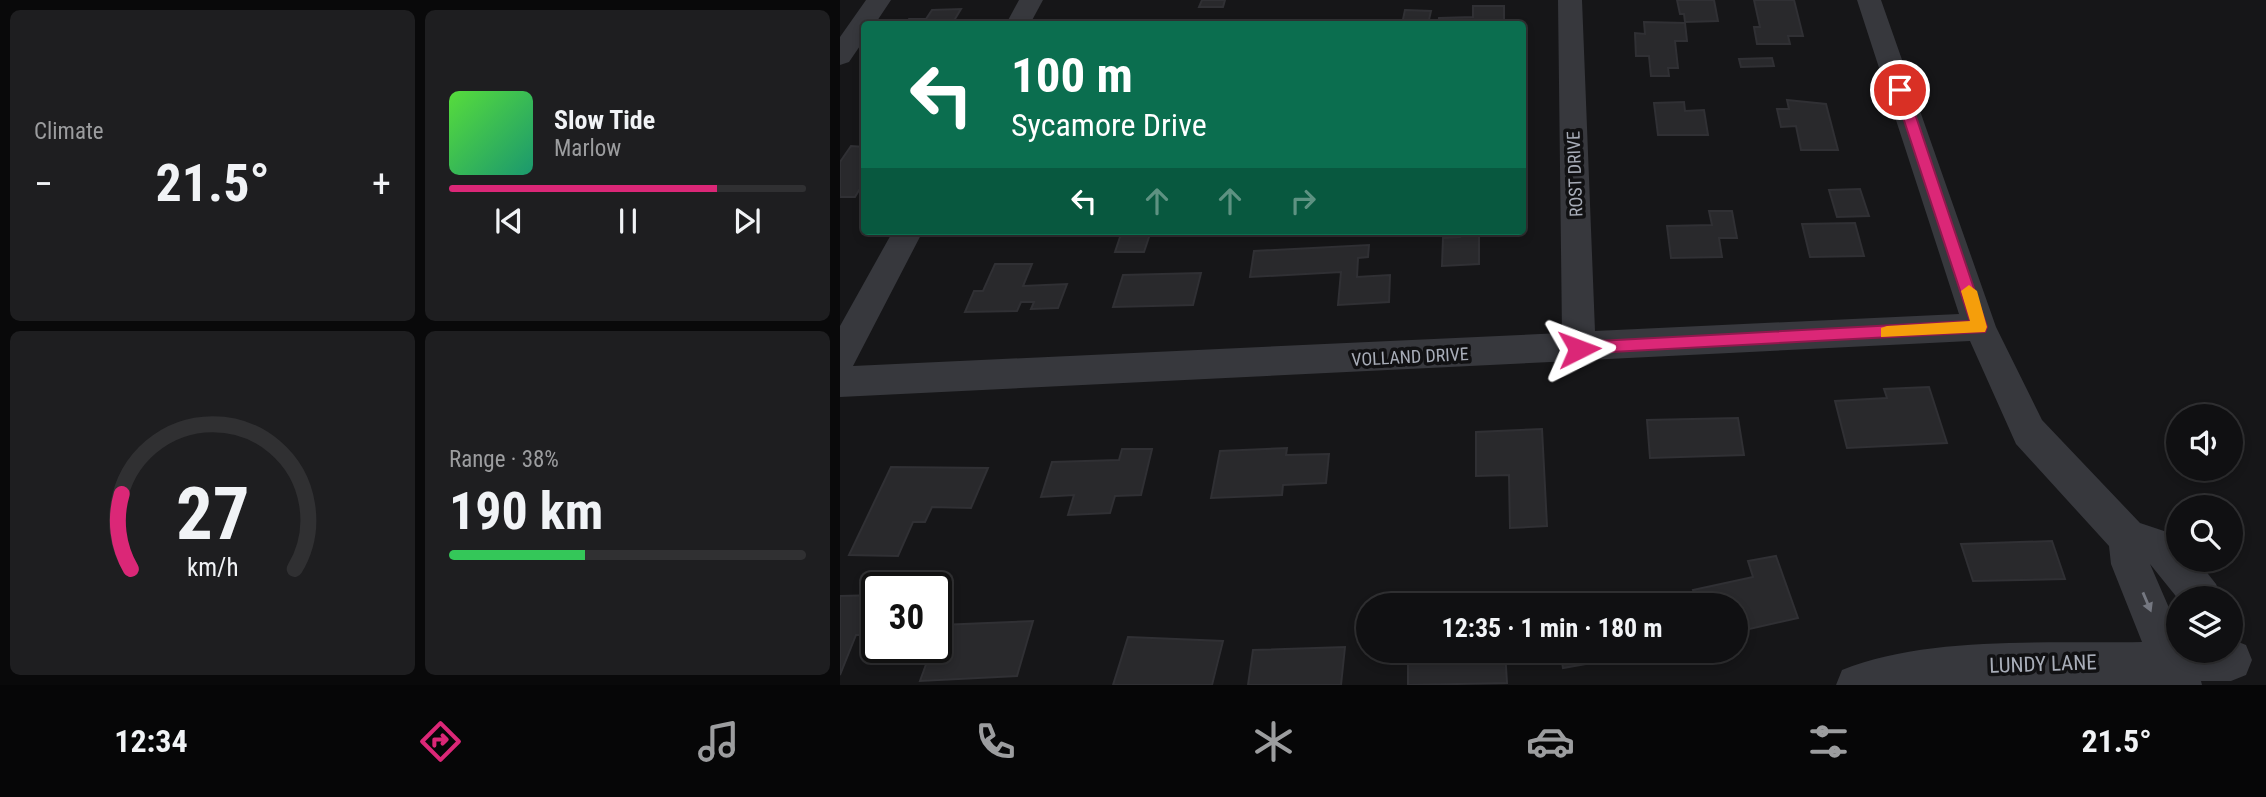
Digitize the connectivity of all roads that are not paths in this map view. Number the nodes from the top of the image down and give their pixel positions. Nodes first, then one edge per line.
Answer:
1 (879, 0) edge
2 (1031, 0) edge
3 (1570, 0) edge
4 (1869, 0) edge
5 (864, 21) edge
6 (1020, 21) edge
7 (861, 26) edge
8 (840, 56) edge
9 (906, 235) edge
10 (1980, 327) junction
11 (1579, 349) junction
12 (840, 358) edge
13 (840, 382) edge
14 (2128, 538) junction
15 (2193, 586) edge
16 (2234, 665) edge
17 (2176, 672) edge
18 (1857, 685) edge

1 - 5 street
2 - 6 street
3 - 11 street, ROST DRIVE
4 - 10 street
7 - 8 street
9 - 12 street
10 - 11 street, VOLLAND DRIVE
10 - 14 street
11 - 13 street, VOLLAND DRIVE
14 - 15 street
14 -> 17 street
16 - 17 street, LUNDY LANE
17 - 18 street, LUNDY LANE

